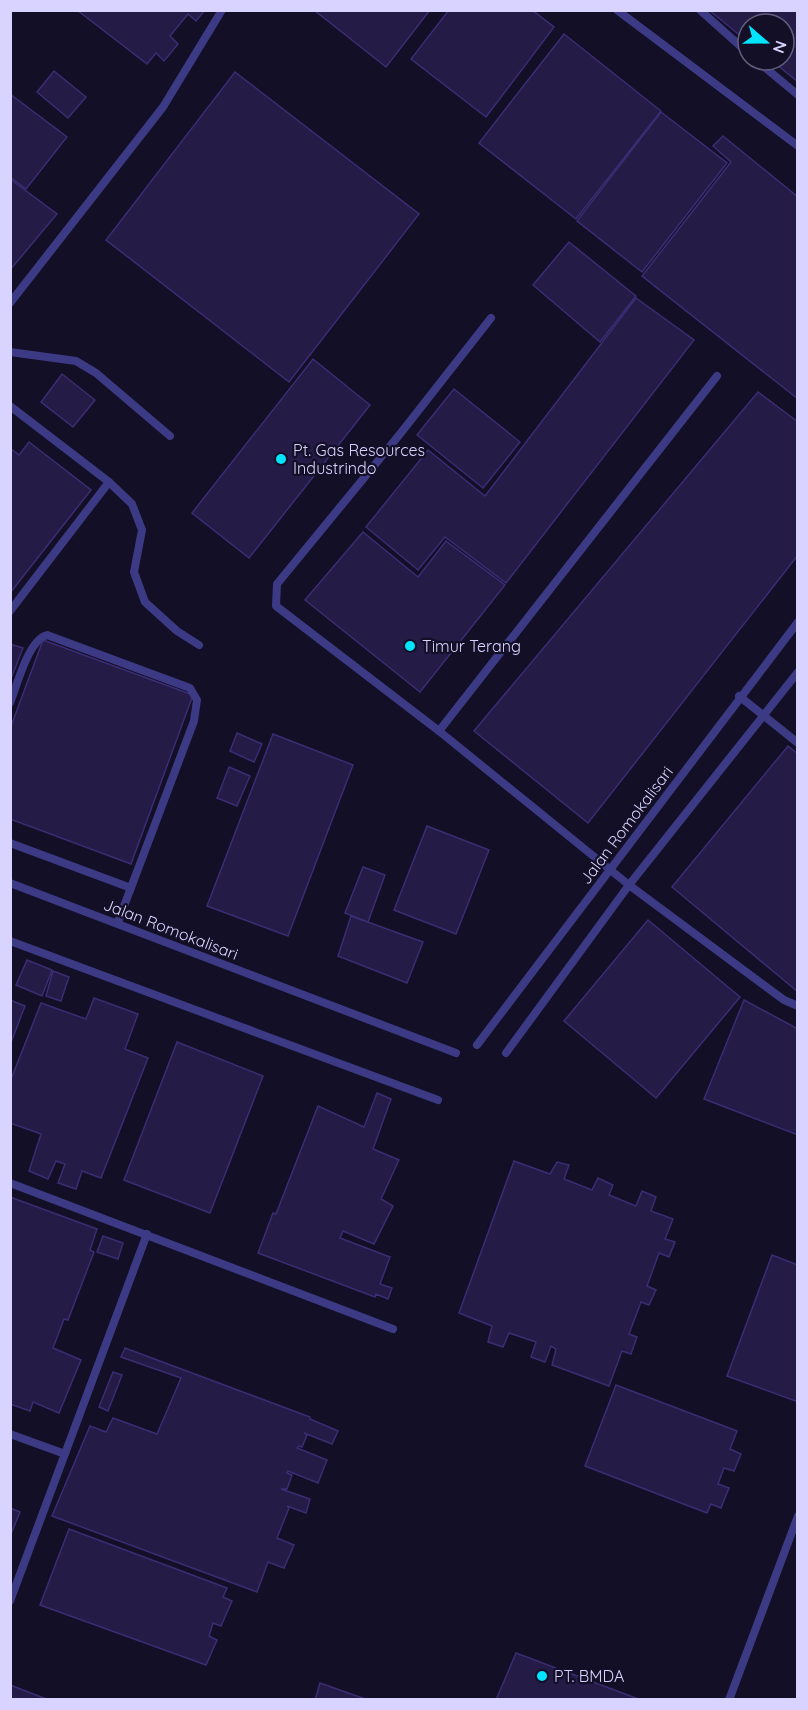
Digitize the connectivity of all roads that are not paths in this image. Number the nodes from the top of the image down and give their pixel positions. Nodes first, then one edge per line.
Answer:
1 (222, 10) edge
2 (617, 10) edge
3 (700, 10) edge
4 (736, 42) edge
5 (770, 72) edge
6 (798, 95) edge
7 (798, 146) edge
8 (10, 303) edge
9 (490, 318) dead end
10 (10, 352) edge
11 (717, 376) dead end
12 (10, 406) edge
13 (170, 436) dead end
14 (109, 482) junction
15 (10, 611) edge
16 (798, 622) edge
17 (199, 645) dead end
18 (798, 672) edge
19 (739, 696) junction
20 (10, 703) edge
21 (765, 717) junction
22 (439, 731) junction
23 (798, 742) edge
24 (10, 843) edge
25 (611, 870) junction
26 (10, 883) edge
27 (629, 885) junction
28 (131, 888) junction
29 (118, 922) junction
30 (10, 940) edge
31 (798, 1006) edge
32 (477, 1046) dead end
33 (456, 1053) dead end
34 (506, 1053) dead end
35 (438, 1100) dead end
36 (10, 1183) edge
37 (147, 1234) junction
38 (393, 1329) dead end
39 (10, 1434) edge
40 (65, 1454) junction
41 (798, 1516) edge
42 (10, 1601) edge
43 (729, 1700) edge

1 - 8 lane
2 - 7 lane
3 - 4 lane
5 - 6 lane
9 - 22 lane
10 - 13 lane
11 - 22 lane
12 - 14 lane
14 - 15 lane
14 - 17 lane
16 - 19 lane, Jalan Romokalisari
18 - 21 lane
19 - 21 lane
19 - 25 lane, Jalan Romokalisari
20 - 28 lane
21 - 23 lane
21 - 27 lane
22 - 25 lane
24 - 28 lane
25 - 27 lane
25 - 32 lane, Jalan Romokalisari
26 - 29 lane, Jalan Romokalisari
27 - 31 lane
27 - 34 lane
28 - 29 lane
29 - 33 lane, Jalan Romokalisari
30 - 35 lane
36 - 37 lane
37 - 38 lane
37 - 40 lane
39 - 40 lane
40 - 42 lane
41 - 43 lane

